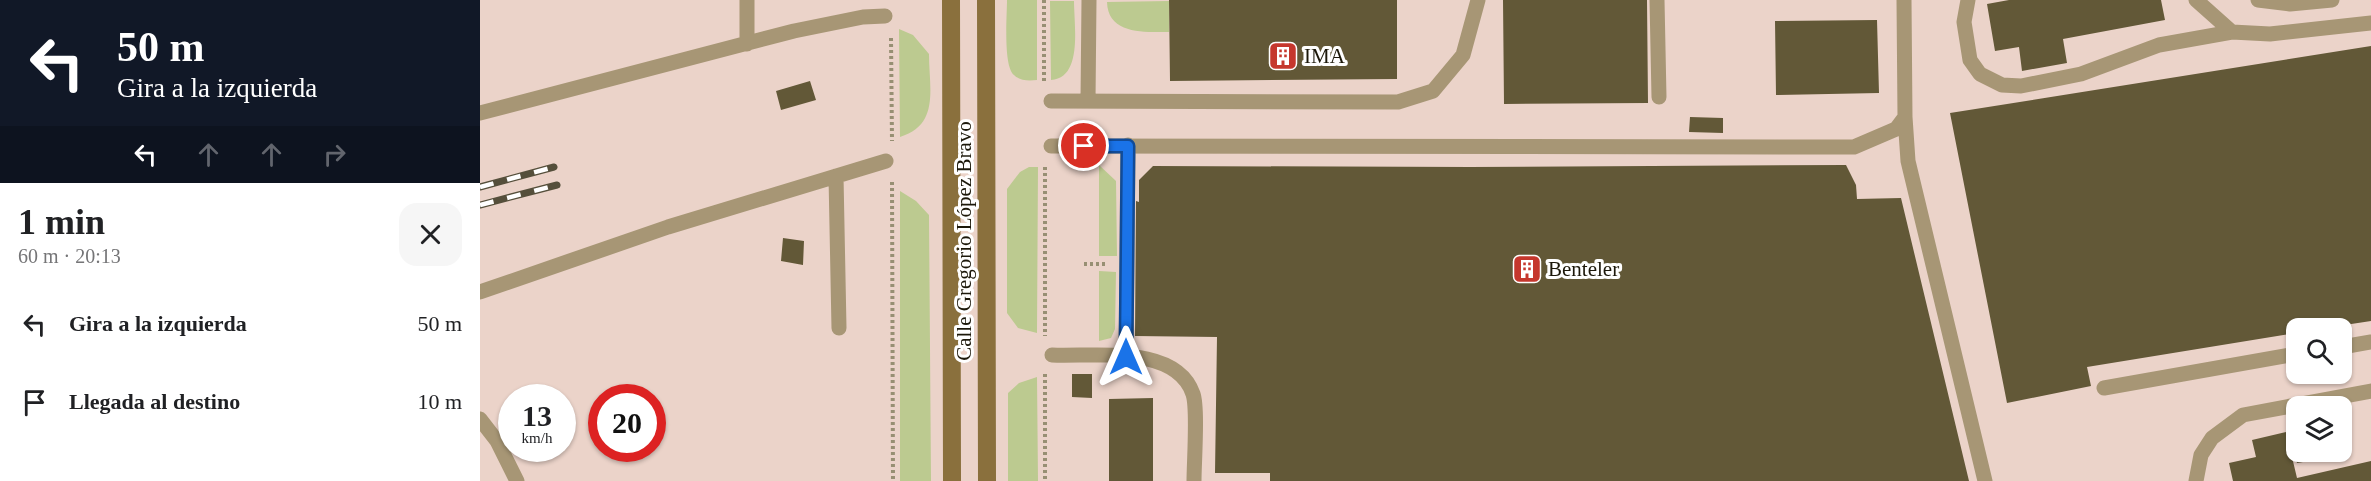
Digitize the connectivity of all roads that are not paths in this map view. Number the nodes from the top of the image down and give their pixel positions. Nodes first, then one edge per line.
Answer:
1 (747, 0) edge
2 (951, 0) edge
3 (986, 0) edge
4 (1089, 0) edge
5 (1478, 0) edge
6 (1658, 0) edge
7 (1904, 0) edge
8 (1968, 0) edge
9 (2196, 0) edge
10 (2258, 0) edge
11 (2331, 0) edge
12 (888, 21) road end
13 (2371, 23) edge
14 (2232, 32) junction
15 (747, 44) junction
16 (1047, 95) road end
17 (1659, 97) dead end
18 (1088, 101) junction
19 (480, 112) edge
20 (1905, 117) junction
21 (1128, 146) junction
22 (1048, 152) road end
23 (890, 160) road end
24 (836, 176) junction
25 (480, 292) edge
26 (839, 328) dead end
27 (2371, 342) edge
28 (2352, 345) edge
29 (1047, 355) road end
30 (2286, 356) edge
31 (1126, 357) junction
32 (2104, 388) dead end
33 (2371, 391) edge
34 (480, 419) edge
35 (517, 481) edge
36 (952, 481) edge
37 (987, 481) edge
38 (1194, 481) edge
39 (1985, 481) edge
40 (2196, 481) edge

1 - 15 lane
2 - 36 main road, Calle Gregorio López Bravo
3 - 37 main road, Calle Gregorio López Bravo
4 - 18 lane
5 - 18 lane
6 - 17 lane
7 - 20 lane
8 - 14 lane
9 - 14 lane
10 - 11 lane
12 - 15 lane
13 - 14 lane
15 - 19 lane
16 - 18 lane
20 - 21 lane
20 - 39 lane
21 - 22 lane
21 - 31 lane
23 - 24 lane
24 - 25 lane
24 - 26 lane
27 - 28 lane
29 - 31 lane
30 - 32 lane
31 - 38 lane
33 - 40 lane
34 - 35 lane

